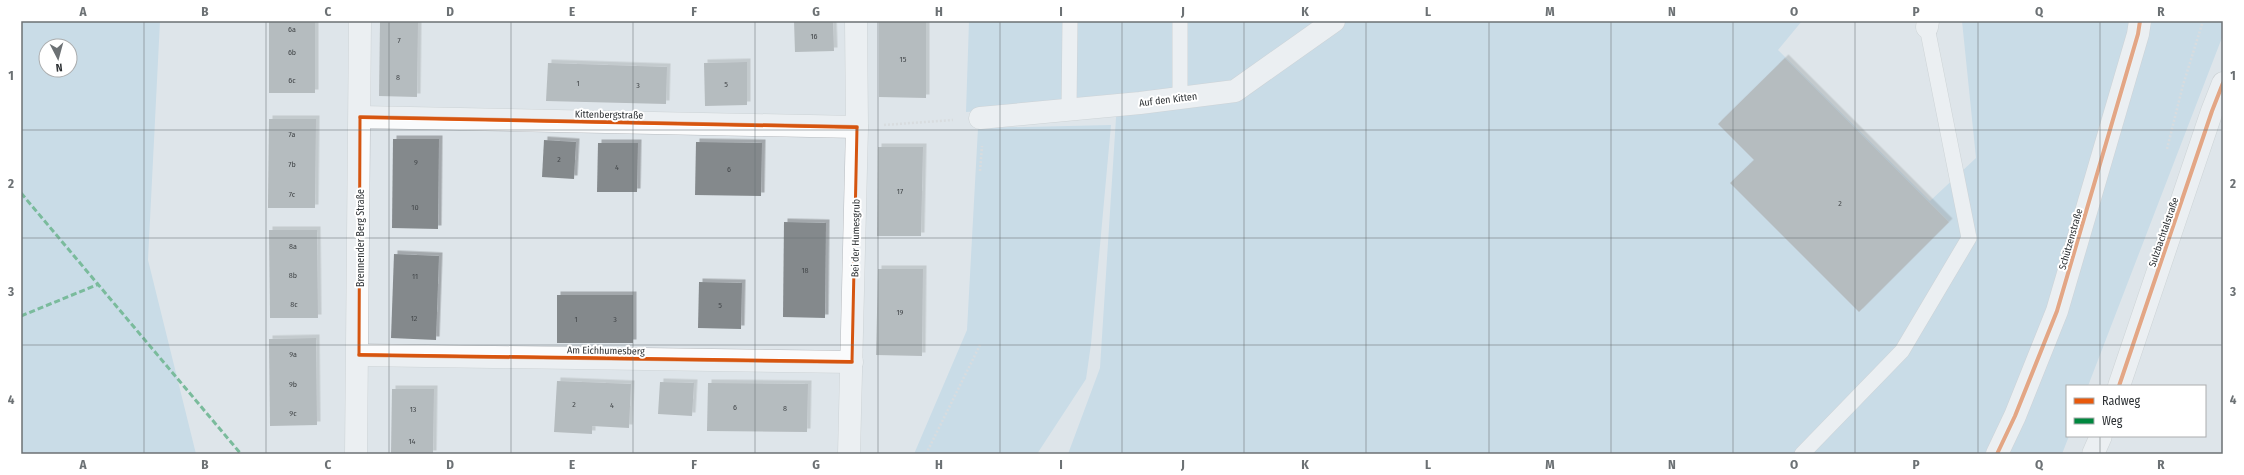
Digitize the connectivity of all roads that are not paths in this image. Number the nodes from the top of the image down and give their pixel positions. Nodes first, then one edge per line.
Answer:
1 (360, 21) edge
2 (856, 21) edge
3 (1070, 21) edge
4 (1180, 21) edge
5 (1334, 21) edge
6 (2140, 21) edge
7 (1928, 24) edge
8 (2223, 83) edge
9 (1180, 98) junction
10 (1069, 109) junction
11 (360, 117) junction
12 (980, 118) road end
13 (857, 127) junction
14 (359, 355) junction
15 (852, 362) junction
16 (2119, 385) edge
17 (2101, 437) edge
18 (356, 454) edge
19 (849, 454) edge
20 (1802, 454) edge
21 (1997, 454) edge
22 (2093, 454) edge

1 - 11 street, Brennender Berg Straße
2 - 13 street, Bei der Humesgrub
3 - 10 lane
4 - 9 lane
5 - 9 street, Auf den Kitten
6 - 21 street, Schützenstraße
7 - 20 lane
8 - 16 street, Sulzbachtalstraße
9 - 10 street, Auf den Kitten
10 - 12 street, Auf den Kitten
11 - 13 street, Kittenbergstraße
11 - 14 street, Brennender Berg Straße
13 - 15 street, Bei der Humesgrub
14 - 15 street, Am Eichhumesberg
14 - 18 street, Brennender Berg Straße
15 - 19 street, Bei der Humesgrub
17 - 22 street

